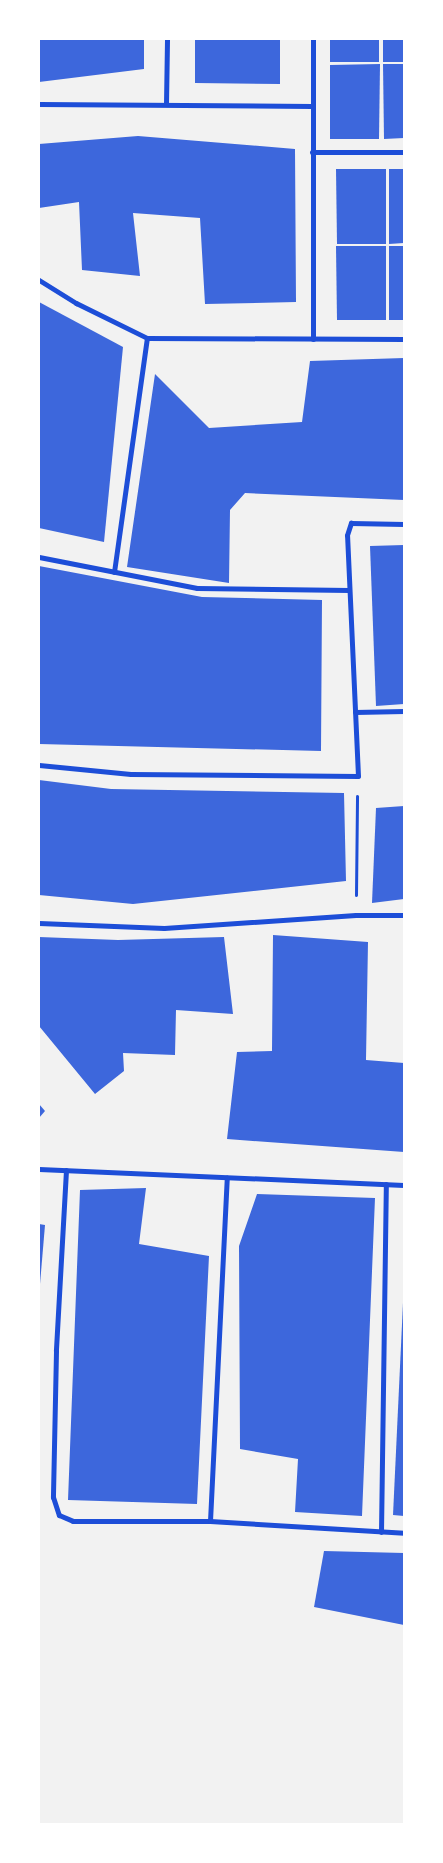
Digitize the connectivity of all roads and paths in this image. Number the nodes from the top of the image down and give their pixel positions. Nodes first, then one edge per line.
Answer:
1 (167, 39) edge
2 (313, 39) edge
3 (39, 104) edge
4 (166, 104) junction
5 (312, 106) junction
6 (312, 152) junction
7 (404, 152) edge
8 (39, 280) edge
9 (147, 338) junction
10 (312, 339) junction
11 (404, 339) edge
12 (404, 524) edge
13 (39, 557) edge
14 (114, 572) junction
15 (349, 590) junction
16 (355, 712) junction
17 (404, 712) edge
18 (39, 765) edge
19 (358, 776) junction
20 (356, 915) junction
21 (404, 915) edge
22 (39, 923) edge
23 (39, 1169) edge
24 (66, 1170) junction
25 (227, 1177) junction
26 (386, 1184) junction
27 (404, 1186) edge
28 (210, 1521) junction
29 (381, 1532) junction
30 (404, 1533) edge

1 - 4 street
2 - 5 street
3 - 4 street
4 - 5 street
5 - 6 street
6 - 7 street
6 - 10 street
8 - 9 street
9 - 10 street
9 - 14 street
10 - 11 street
12 - 15 street
13 - 14 street
14 - 15 street
15 - 16 street
16 - 17 street
16 - 19 street
18 - 19 street
19 - 20 path
20 - 21 street
20 - 22 street
23 - 24 street
24 - 25 street
24 - 28 street
25 - 26 street
25 - 28 street
26 - 27 street
26 - 29 street
28 - 29 street
29 - 30 street

